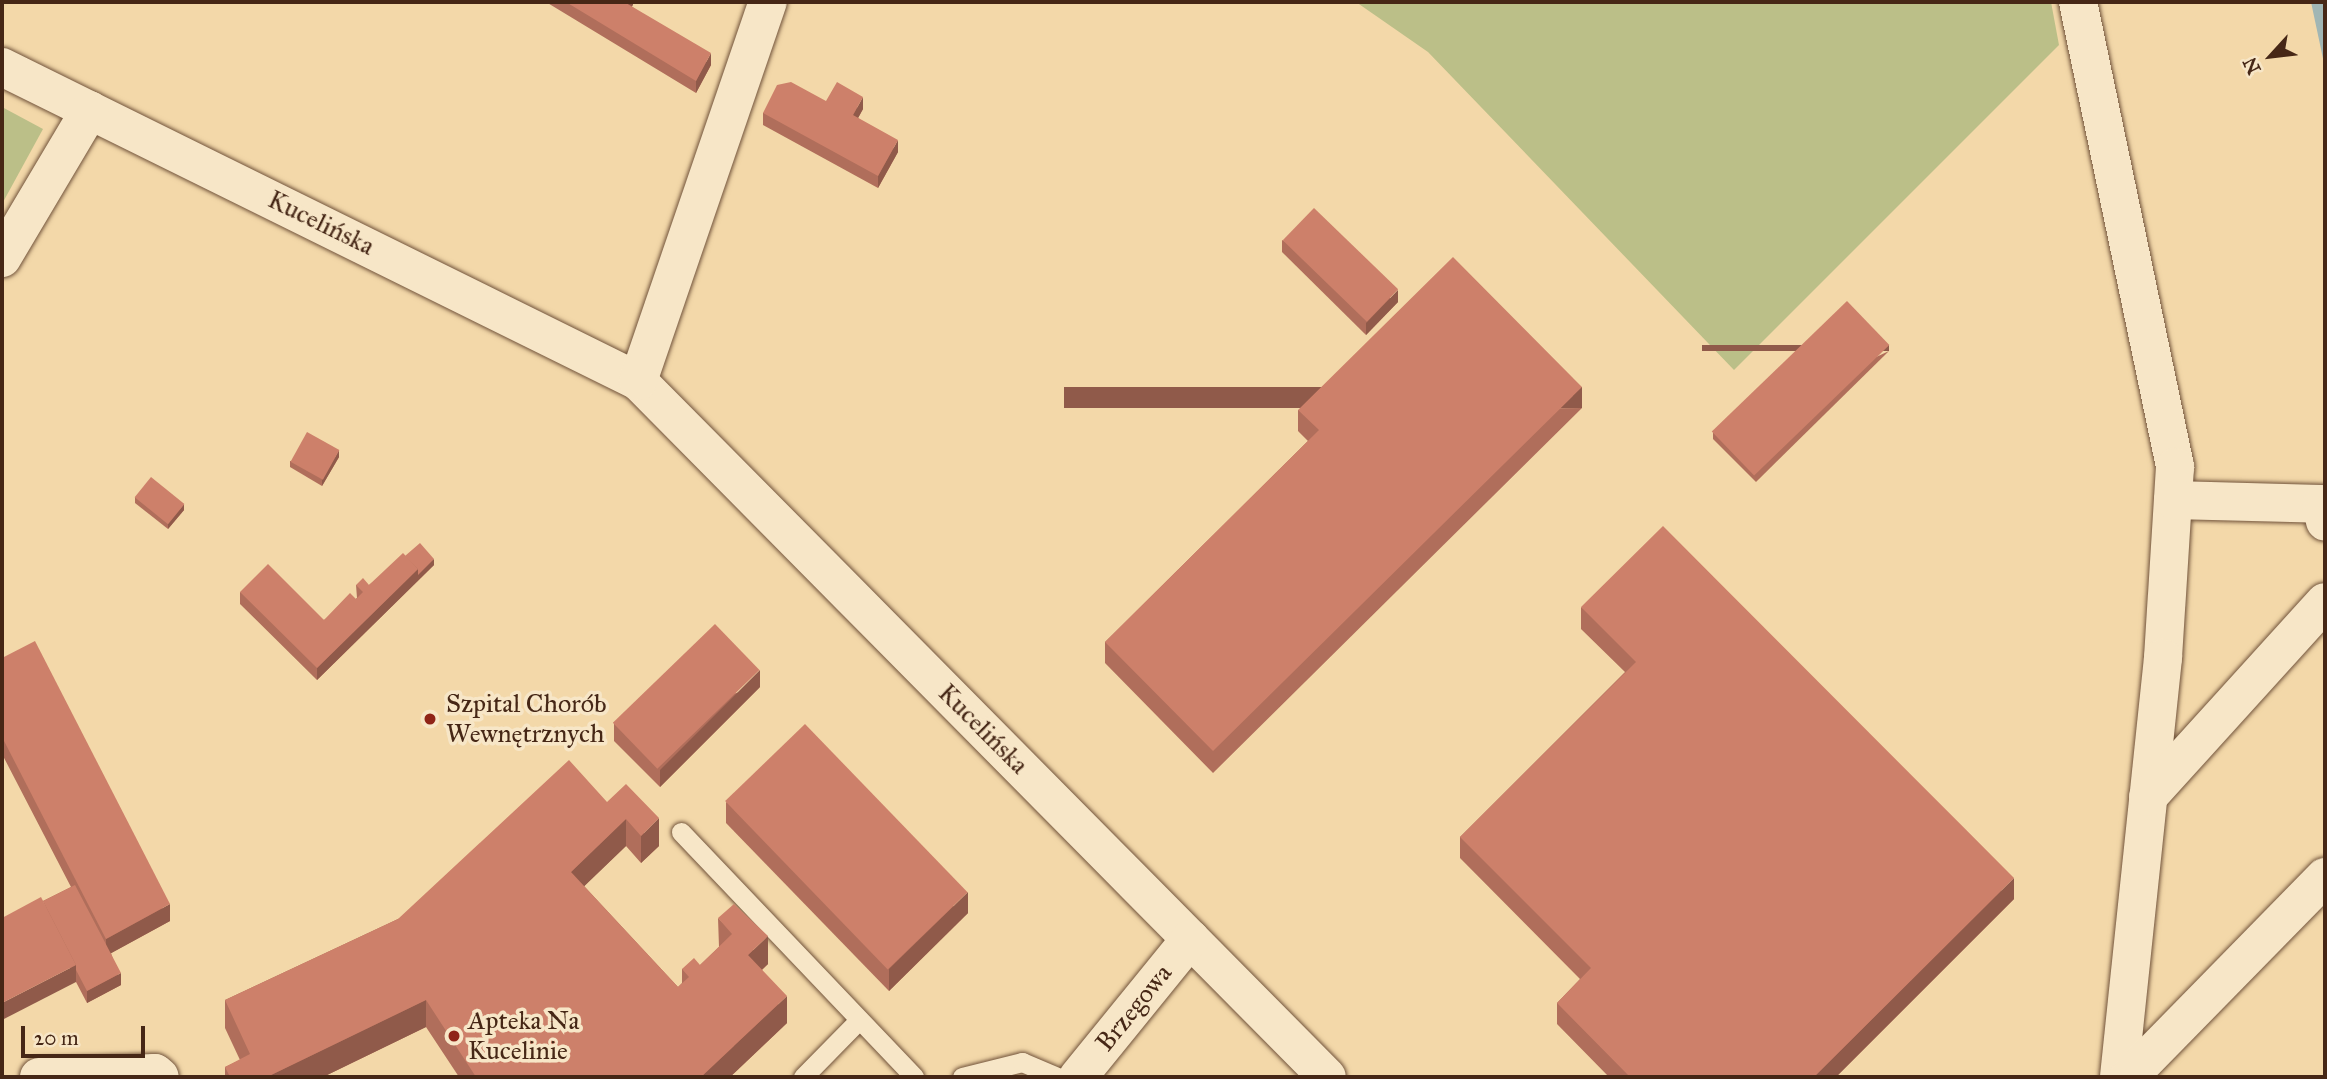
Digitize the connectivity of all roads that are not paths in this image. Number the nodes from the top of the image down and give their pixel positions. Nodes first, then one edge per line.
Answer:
1 (768, 2) edge
2 (2078, 2) edge
3 (14, 73) edge
4 (90, 110) junction
5 (2, 258) edge
6 (638, 382) junction
7 (2173, 500) junction
8 (2325, 522) edge
9 (2325, 602) edge
10 (2148, 797) junction
11 (681, 832) dead end
12 (2325, 877) edge
13 (1190, 939) junction
14 (859, 1020) junction
15 (39, 1077) edge
16 (160, 1077) edge
17 (803, 1077) edge
18 (914, 1077) edge
19 (962, 1077) edge
20 (1058, 1077) edge
21 (1078, 1077) edge
22 (1327, 1077) edge
23 (2119, 1077) edge
24 (2129, 1077) edge

1 - 6 street
2 - 7 street
3 - 4 street, Kucelińska
4 - 5 street
4 - 6 street, Kucelińska
6 - 13 street, Kucelińska
7 - 8 street
7 - 10 street
9 - 10 street
10 - 23 street
11 - 14 lane
12 - 24 street
13 - 21 street, Brzegowa
13 - 22 street, Kucelińska
14 - 17 lane
14 - 18 lane
15 - 16 street
19 - 20 lane

